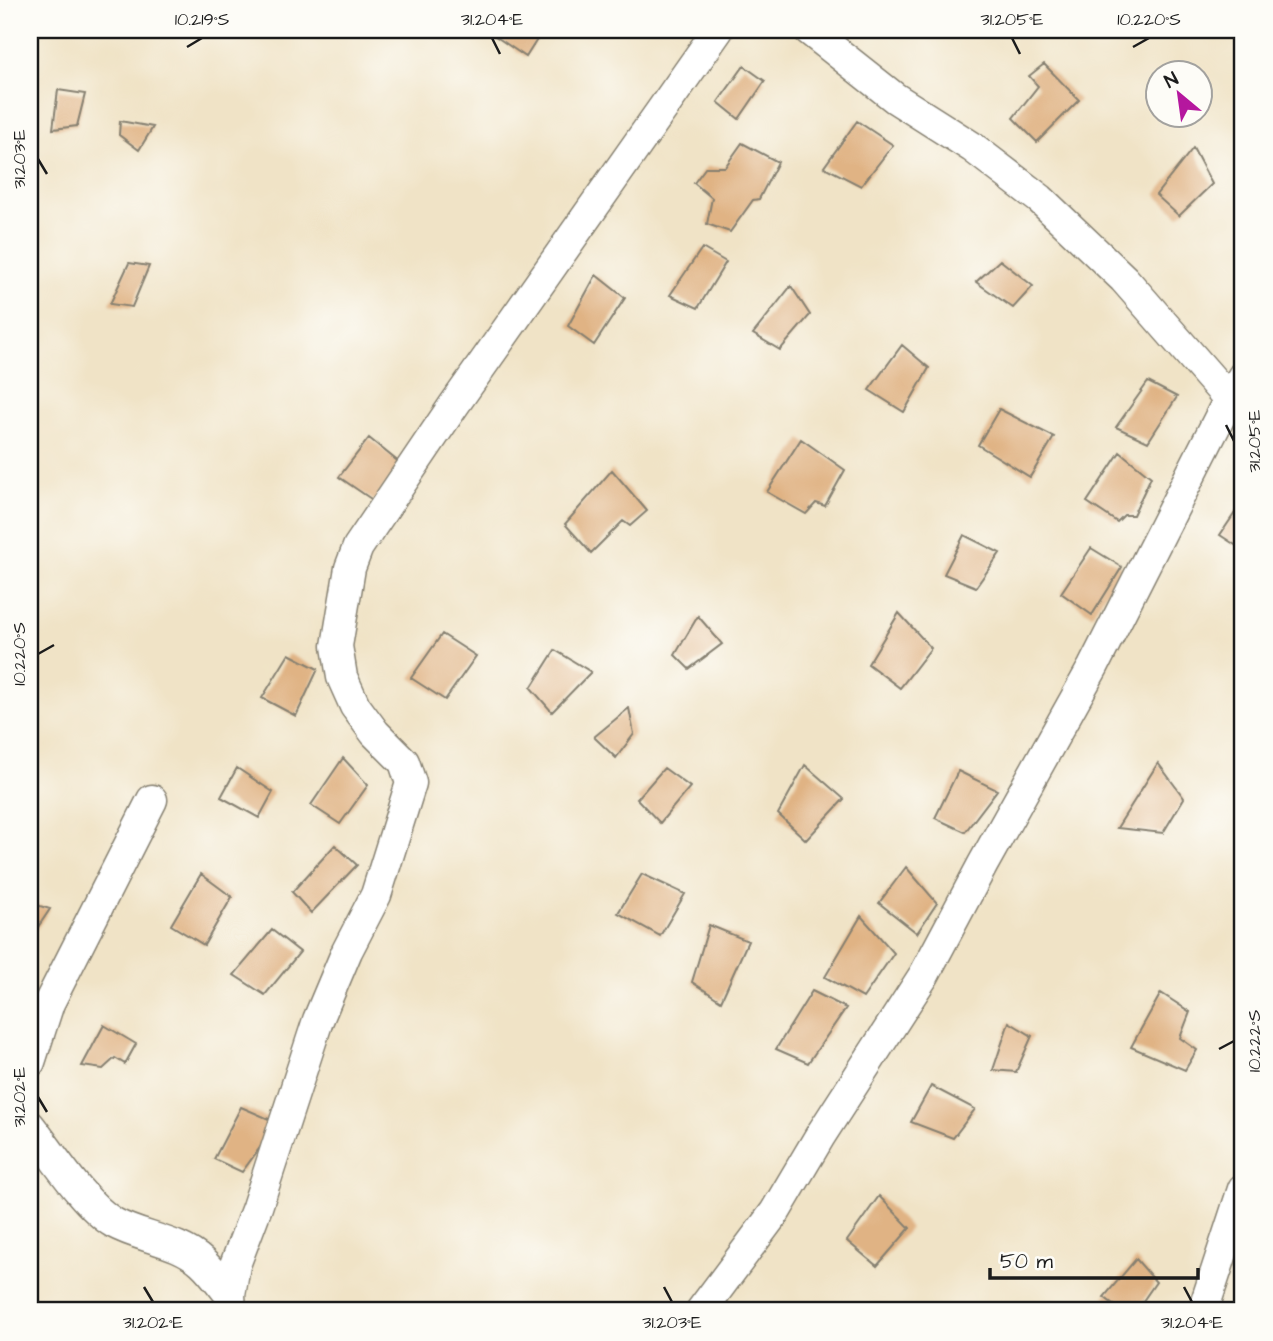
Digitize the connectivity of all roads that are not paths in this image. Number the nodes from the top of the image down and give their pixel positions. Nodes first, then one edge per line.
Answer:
1 (719, 30) edge
2 (808, 30) edge
3 (1236, 387) edge
4 (152, 800) dead end
5 (30, 1062) edge
6 (30, 1126) edge
7 (1243, 1189) edge
8 (230, 1303) edge
9 (701, 1311) edge
10 (1203, 1311) edge

1 - 8 street
2 - 3 street
3 - 9 street
4 - 5 street
6 - 8 street
7 - 10 street

